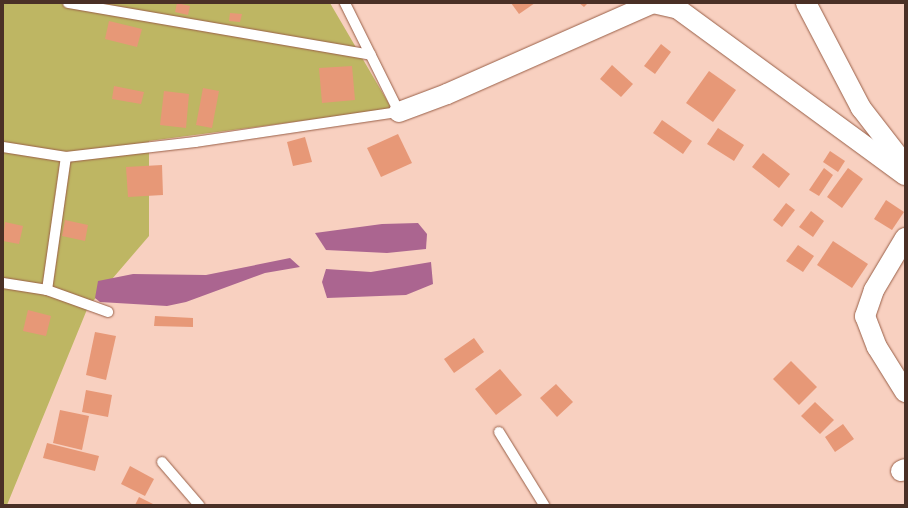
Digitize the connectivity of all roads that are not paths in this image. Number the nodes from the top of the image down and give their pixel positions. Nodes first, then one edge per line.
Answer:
1 (68, 3) edge
2 (345, 3) edge
3 (653, 3) edge
4 (806, 3) edge
5 (371, 55) junction
6 (399, 112) junction
7 (3, 146) edge
8 (66, 157) junction
9 (905, 165) edge
10 (905, 238) edge
11 (3, 283) edge
12 (47, 290) junction
13 (108, 312) dead end
14 (905, 392) edge
15 (499, 432) dead end
16 (162, 462) dead end
17 (199, 505) edge
18 (544, 505) edge

1 - 5 lane
2 - 5 lane
3 - 6 street
3 - 9 street
4 - 9 street
5 - 6 lane
6 - 8 lane
7 - 8 lane
8 - 12 lane
10 - 14 street
11 - 12 lane
12 - 13 lane
15 - 18 lane
16 - 17 lane

